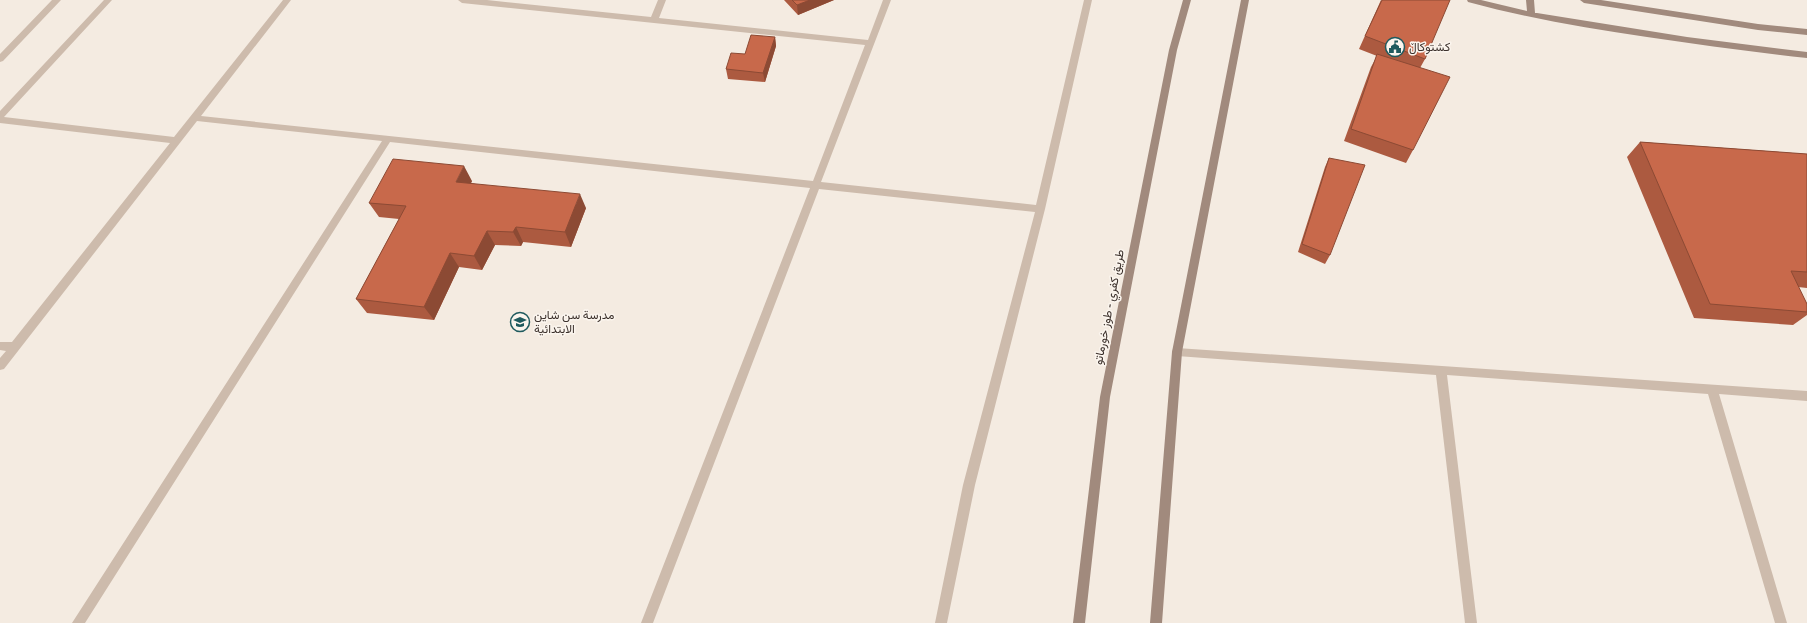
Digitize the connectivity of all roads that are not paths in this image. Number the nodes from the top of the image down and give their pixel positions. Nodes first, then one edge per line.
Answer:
1 (57, 0) edge
2 (108, 0) edge
3 (287, 0) edge
4 (462, 0) edge
5 (662, 0) edge
6 (887, 0) edge
7 (1088, 0) edge
8 (1187, 0) edge
9 (1245, 0) edge
10 (1471, 0) edge
11 (1530, 0) edge
12 (1584, 0) edge
13 (488, 1) edge
14 (1531, 15) junction
15 (654, 20) junction
16 (1807, 32) edge
17 (871, 43) junction
18 (1807, 55) edge
19 (0, 59) edge
20 (0, 116) edge
21 (195, 118) junction
22 (0, 120) edge
23 (388, 139) junction
24 (177, 141) junction
25 (816, 184) junction
26 (1040, 209) junction
27 (0, 346) edge
28 (15, 347) junction
29 (1177, 352) junction
30 (0, 366) edge
31 (1441, 370) junction
32 (1712, 390) junction
33 (1807, 396) edge
34 (78, 623) edge
35 (647, 623) edge
36 (941, 623) edge
37 (1079, 623) edge
38 (1156, 623) edge
39 (1471, 623) edge
40 (1781, 623) edge

1 - 19 street
2 - 20 street
3 - 21 street
4 - 13 street
5 - 15 street
6 - 17 street
7 - 26 street
8 - 37 main road, طريق كفري - طوز خورماتو
9 - 29 main road
10 - 14 main road
11 - 14 main road
12 - 16 main road
13 - 15 street
14 - 18 main road
15 - 17 street
17 - 25 street
21 - 23 street
21 - 24 street
22 - 24 street
23 - 25 street
23 - 34 street
24 - 28 street
25 - 26 street
25 - 35 street
26 - 36 street
27 - 28 street
28 - 30 street
29 - 31 street
29 - 38 main road
31 - 32 street
31 - 39 street
32 - 33 street
32 - 40 street

